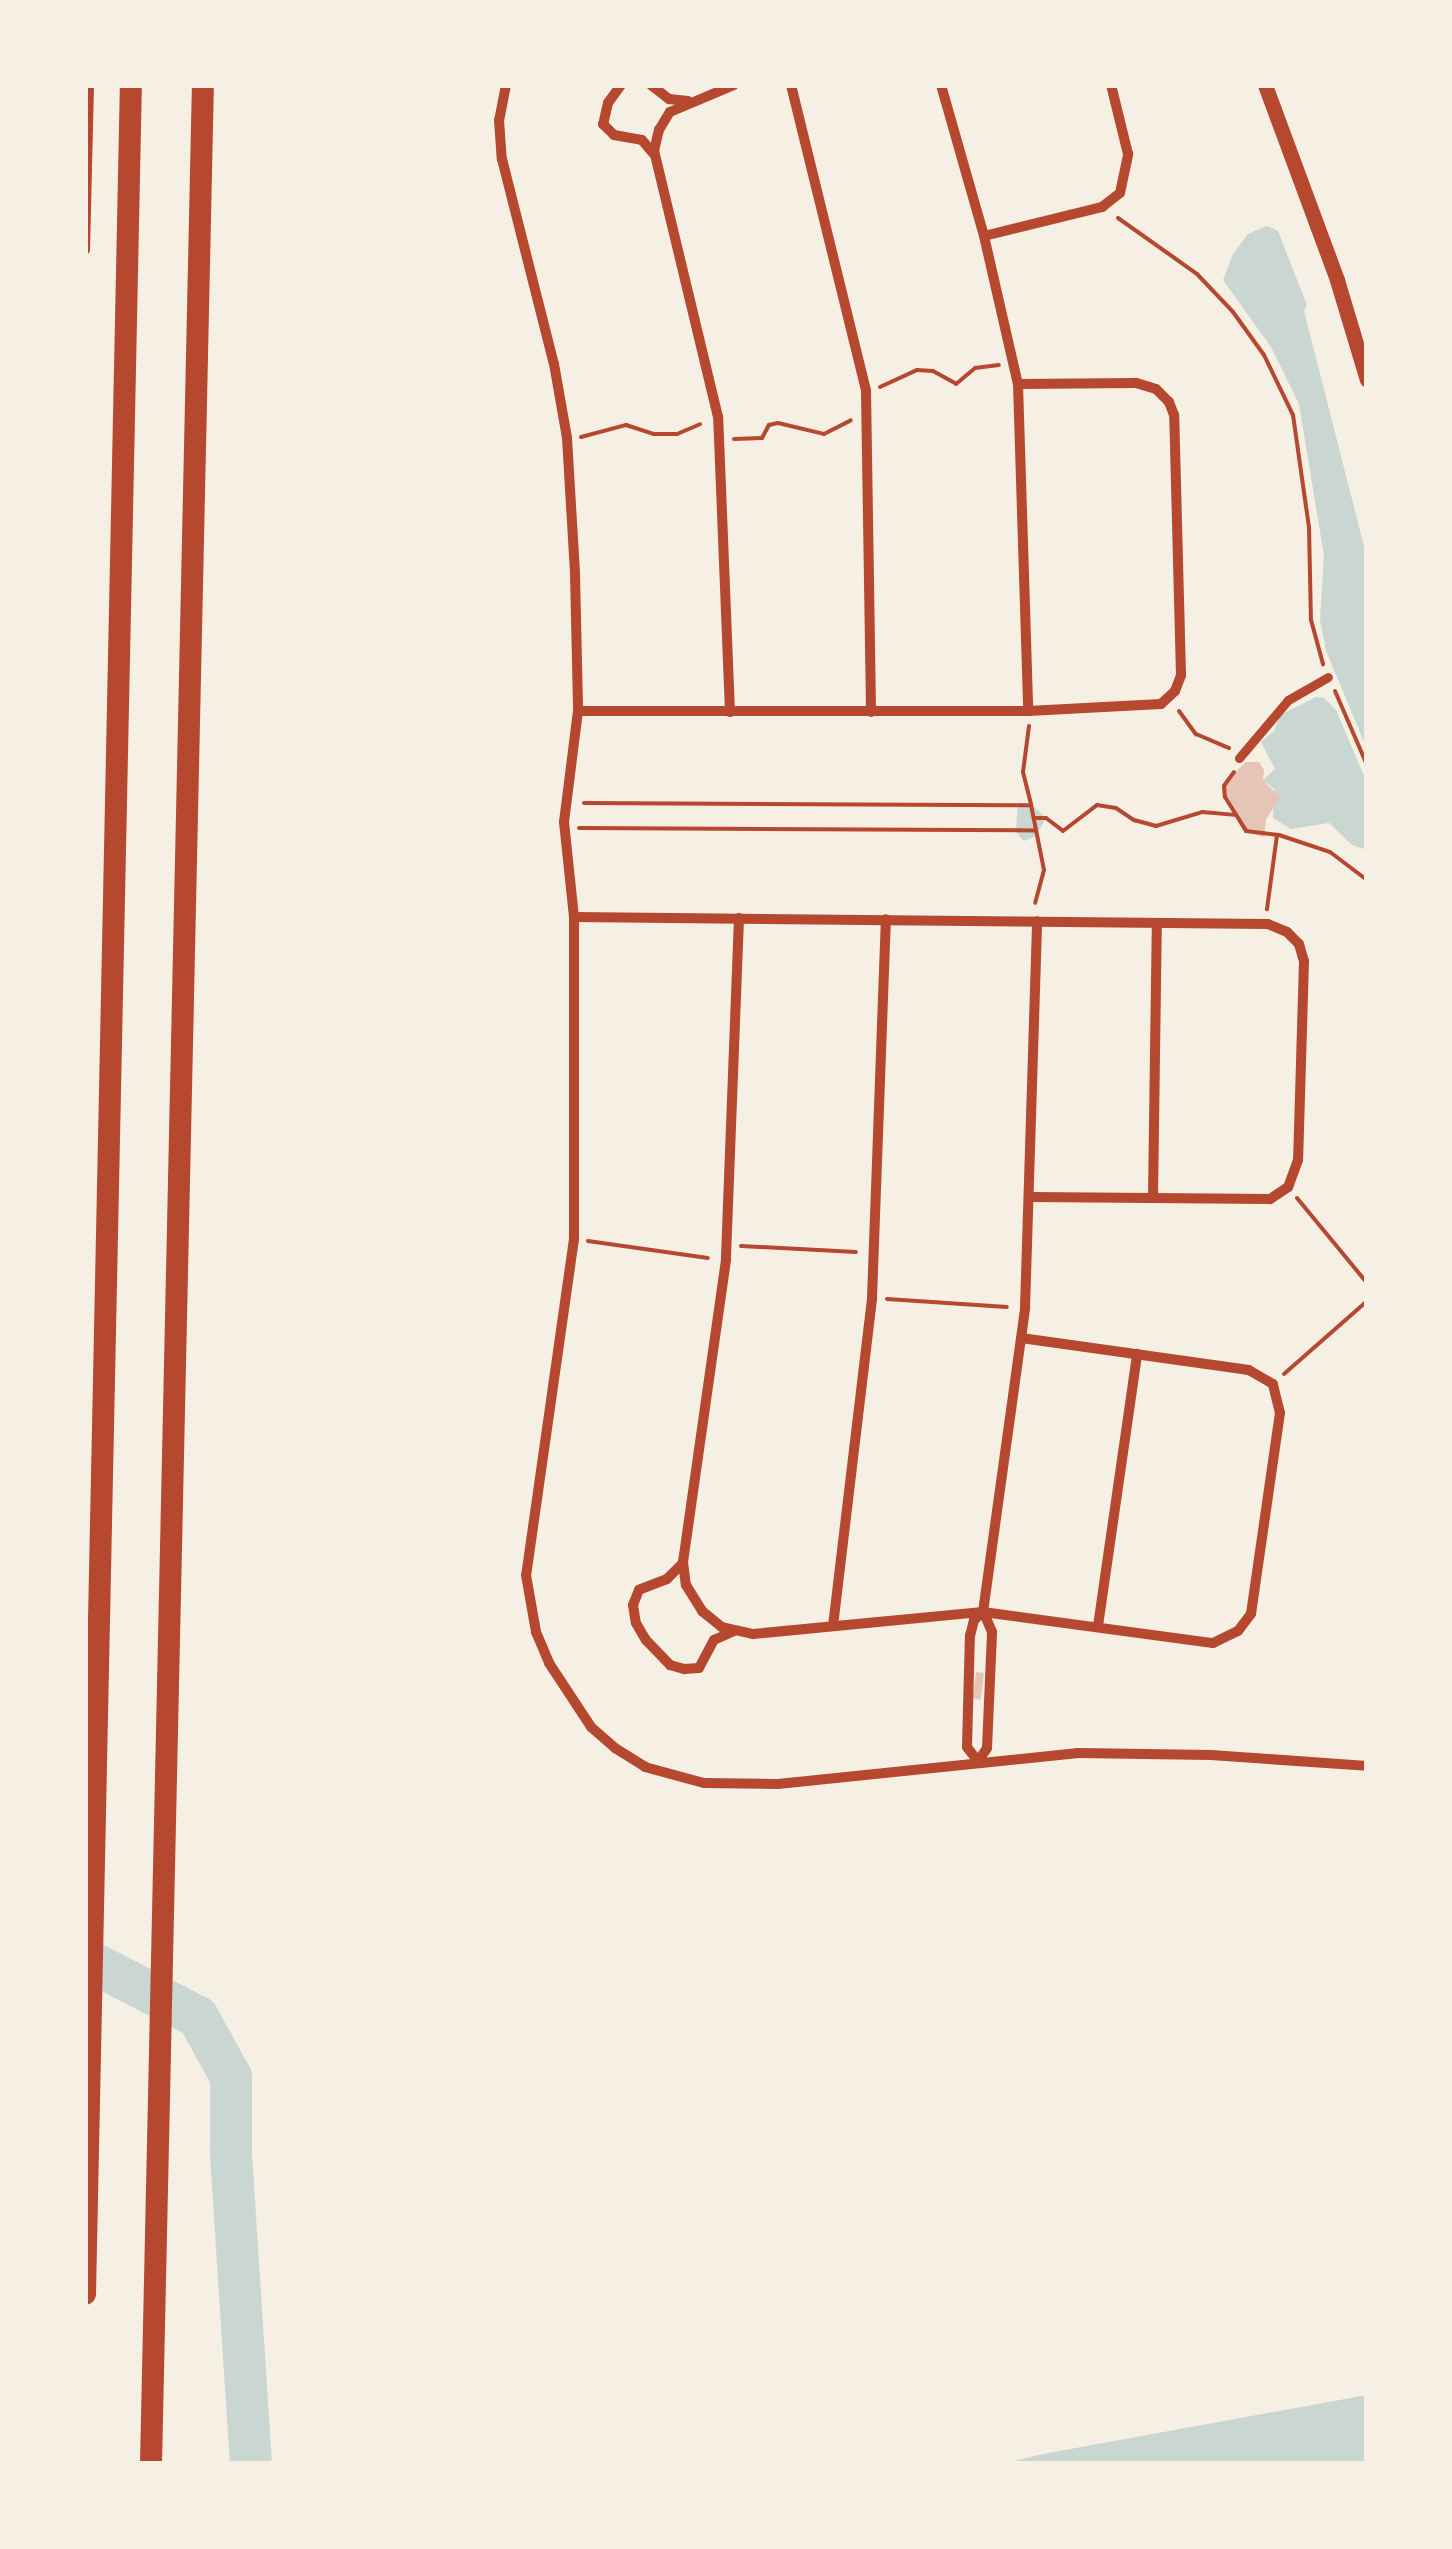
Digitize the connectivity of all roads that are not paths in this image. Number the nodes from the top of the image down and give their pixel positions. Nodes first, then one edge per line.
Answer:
1 (89, 85) edge
2 (132, 85) edge
3 (202, 85) edge
4 (506, 85) edge
5 (621, 85) edge
6 (651, 85) edge
7 (734, 85) edge
8 (791, 85) edge
9 (941, 85) edge
10 (1111, 85) edge
11 (1265, 85) edge
12 (689, 101) junction
13 (655, 159) junction
14 (984, 236) junction
15 (85, 250) edge
16 (1367, 380) edge
17 (1018, 384) junction
18 (1328, 677) road end
19 (1028, 711) junction
20 (578, 712) junction
21 (730, 712) junction
22 (871, 712) junction
23 (1239, 758) road end
24 (574, 916) junction
25 (739, 918) junction
26 (886, 919) junction
27 (1037, 922) junction
28 (1157, 922) junction
29 (1032, 1197) junction
30 (1153, 1197) junction
31 (1020, 1338) junction
32 (1136, 1354) junction
33 (683, 1562) junction
34 (983, 1612) junction
35 (833, 1626) junction
36 (1098, 1626) junction
37 (735, 1631) junction
38 (978, 1761) junction
39 (1367, 1766) edge
40 (85, 2294) edge
41 (151, 2464) edge

1 - 15 street
2 - 40 highway
3 - 41 highway
4 - 20 street
5 - 13 street
6 - 12 street
7 - 12 street
8 - 22 street
9 - 14 street
10 - 14 street
11 - 16 street
12 - 13 street
13 - 21 street
14 - 17 street
17 - 19 street
17 - 19 street
18 - 23 street
19 - 22 street
20 - 21 street
20 - 24 street
21 - 22 street
24 - 25 street
24 - 38 street
25 - 26 street
25 - 33 street
26 - 27 street
26 - 35 street
27 - 28 street
27 - 29 street
28 - 30 street
28 - 30 street
29 - 30 street
29 - 31 street
31 - 32 street
31 - 34 street
32 - 36 street
32 - 36 street
33 - 37 street
33 - 37 street
34 - 35 street
34 - 36 street
34 - 38 street
34 - 38 street
35 - 37 street
38 - 39 street

